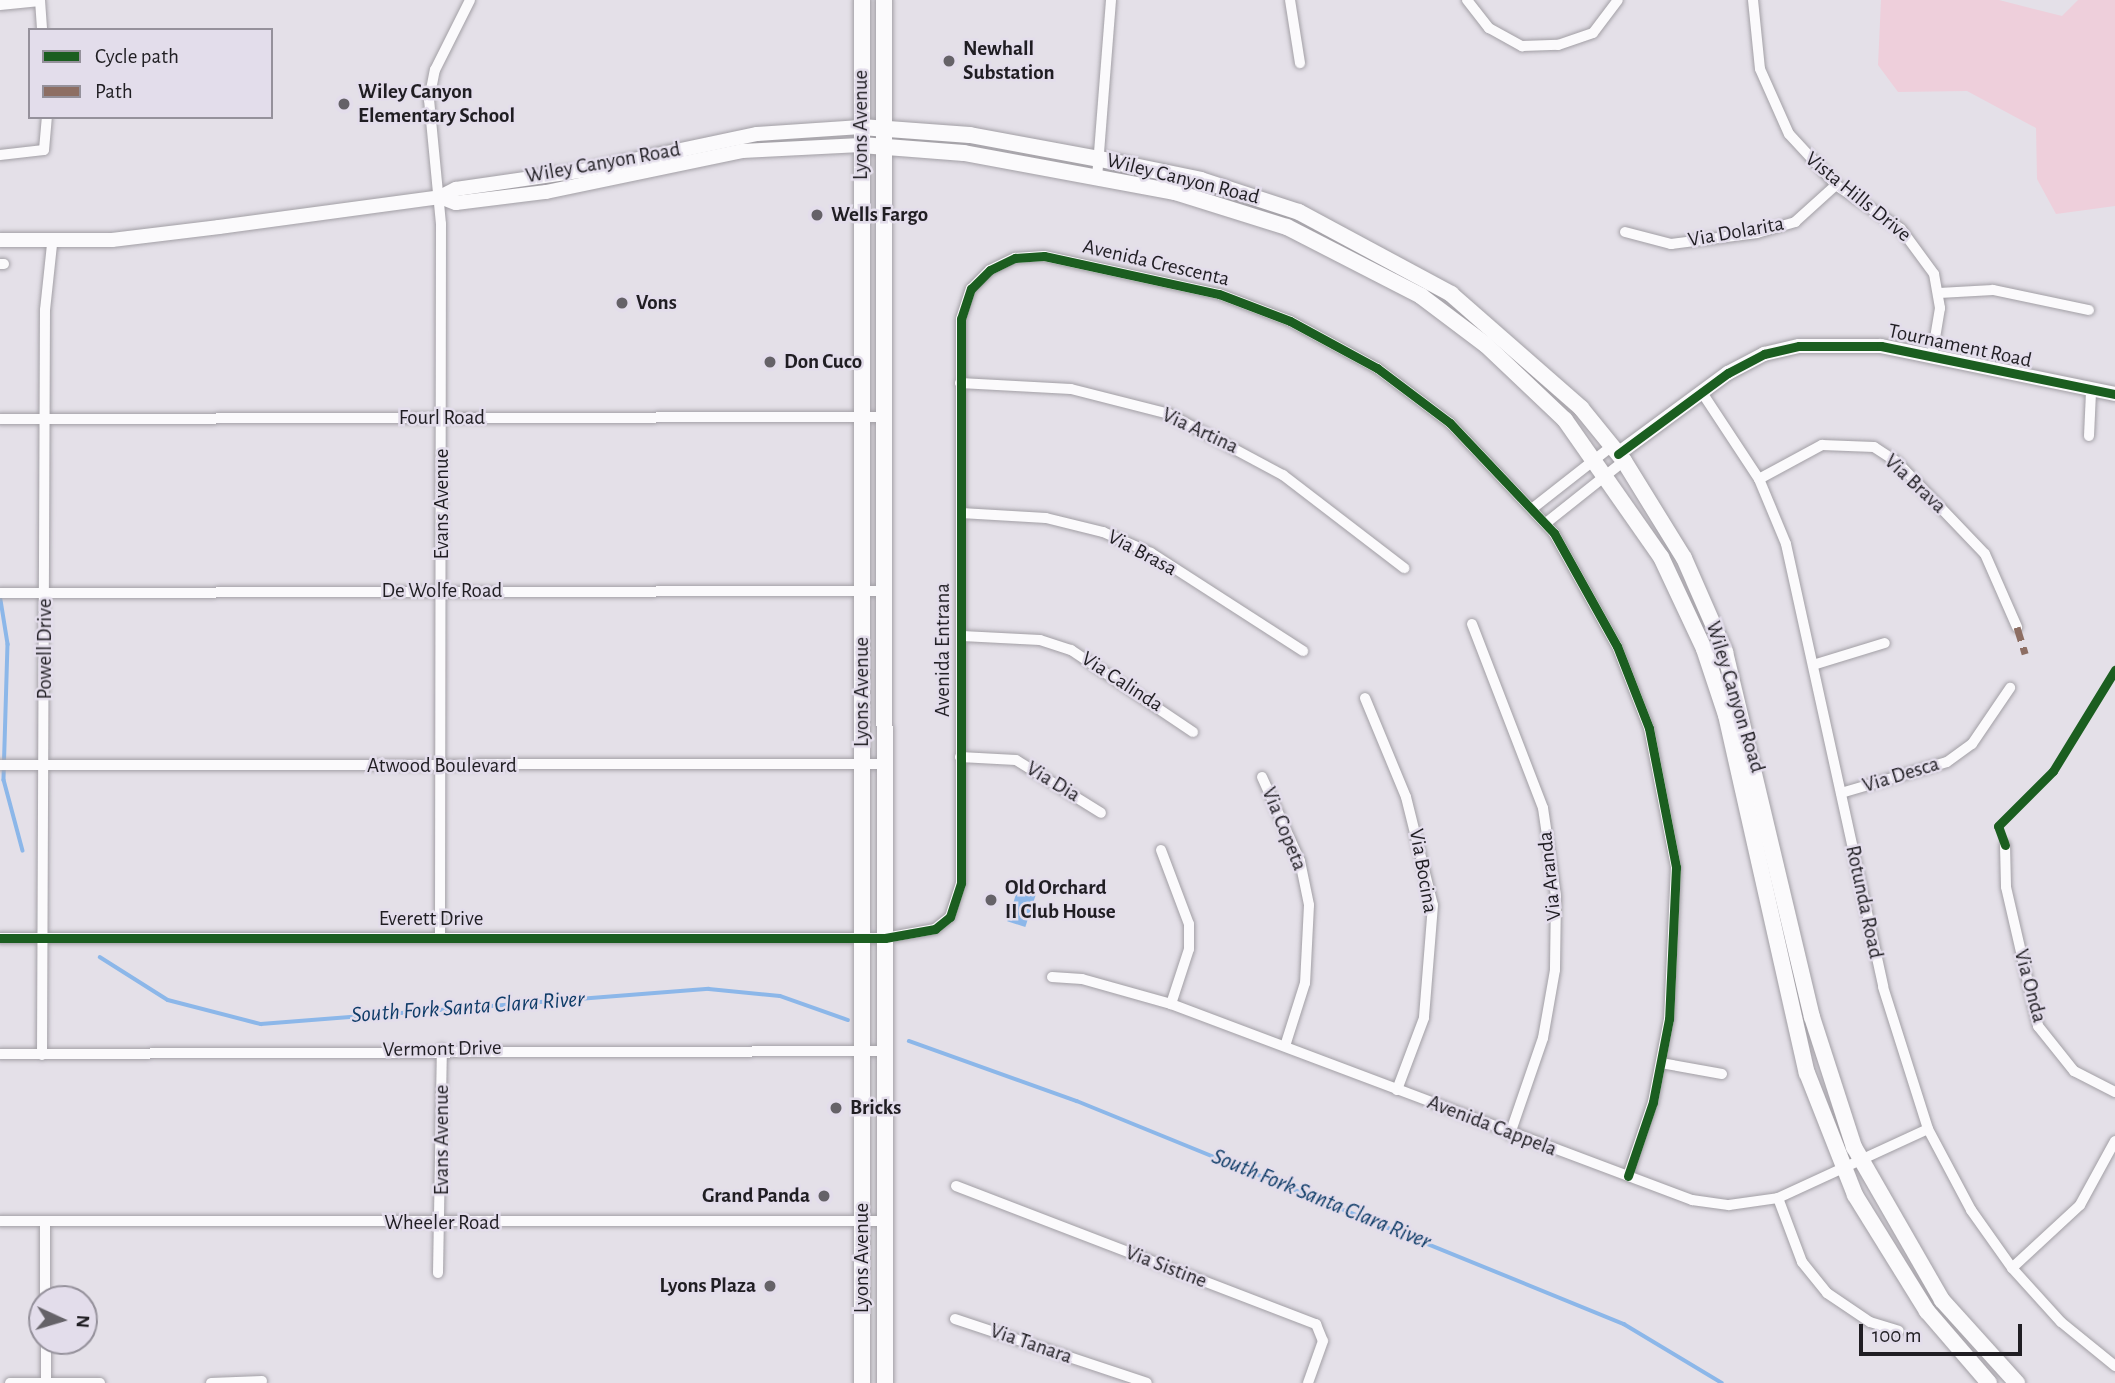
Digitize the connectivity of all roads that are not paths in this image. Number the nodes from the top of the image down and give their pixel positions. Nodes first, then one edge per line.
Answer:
1 (470, 0) edge
2 (862, 0) edge
3 (884, 0) edge
4 (1111, 0) edge
5 (1290, 0) edge
6 (1467, 0) edge
7 (1618, 0) edge
8 (1753, 0) edge
9 (40, 1) edge
10 (0, 5) edge
11 (42, 28) edge
12 (1300, 63) dead end
13 (47, 119) edge
14 (861, 127) junction
15 (883, 127) junction
16 (861, 145) junction
17 (883, 146) junction
18 (0, 155) edge
19 (1101, 159) junction
20 (609, 165) junction
21 (523, 178) junction
22 (1097, 178) junction
23 (613, 181) junction
24 (490, 183) junction
25 (1836, 185) junction
26 (525, 195) junction
27 (440, 197) junction
28 (491, 199) junction
29 (1625, 232) dead end
30 (0, 240) edge
31 (52, 244) junction
32 (971, 289) joint
33 (1939, 293) junction
34 (861, 308) junction
35 (2089, 310) dead end
36 (1932, 356) junction
37 (960, 383) junction
38 (884, 390) junction
39 (1701, 391) junction
40 (2091, 392) junction
41 (2115, 394) edge
42 (861, 417) junction
43 (884, 417) junction
44 (442, 418) junction
45 (0, 419) edge
46 (45, 419) junction
47 (2088, 436) dead end
48 (1618, 454) junction
49 (1597, 458) junction
50 (1608, 474) junction
51 (1759, 479) junction
52 (1533, 508) junction
53 (961, 513) junction
54 (1546, 523) junction
55 (1404, 568) dead end
56 (441, 591) junction
57 (862, 591) junction
58 (884, 591) junction
59 (0, 593) edge
60 (46, 593) junction
61 (1472, 624) dead end
62 (2017, 626) dead end
63 (962, 636) junction
64 (1885, 643) dead end
65 (1303, 651) dead end
66 (1813, 665) junction
67 (2010, 688) dead end
68 (1365, 698) dead end
69 (1193, 732) dead end
70 (960, 757) junction
71 (862, 764) junction
72 (885, 764) junction
73 (0, 765) edge
74 (46, 765) junction
75 (442, 766) junction
76 (1262, 777) dead end
77 (1841, 793) junction
78 (1101, 813) dead end
79 (2005, 845) dead end
80 (1161, 850) dead end
81 (440, 936) junction
82 (0, 938) edge
83 (862, 938) junction
84 (885, 938) junction
85 (47, 939) junction
86 (1052, 977) dead end
87 (1171, 1004) junction
88 (1285, 1046) junction
89 (442, 1049) junction
90 (861, 1050) junction
91 (884, 1051) junction
92 (0, 1054) edge
93 (42, 1055) junction
94 (1661, 1063) junction
95 (1721, 1074) dead end
96 (1397, 1090) junction
97 (2115, 1092) edge
98 (1928, 1129) junction
99 (1510, 1134) junction
100 (2115, 1141) edge
101 (1860, 1160) junction
102 (1843, 1168) junction
103 (1628, 1176) junction
104 (956, 1186) dead end
105 (1778, 1198) junction
106 (884, 1221) junction
107 (0, 1222) edge
108 (45, 1222) junction
109 (862, 1222) junction
110 (442, 1223) junction
111 (2011, 1268) junction
112 (438, 1273) dead end
113 (45, 1285) edge
114 (955, 1319) dead end
115 (1899, 1331) dead end
116 (46, 1355) edge
117 (2113, 1361) edge
118 (262, 1381) edge
119 (46, 1382) edge
120 (10, 1383) edge
121 (100, 1383) edge
122 (211, 1383) edge
123 (862, 1383) edge
124 (885, 1383) edge
125 (1147, 1383) edge
126 (1308, 1383) edge
127 (1989, 1383) edge
128 (2017, 1383) edge

1 - 27 street, Evans Avenue
2 - 14 main road, Lyons Avenue
3 - 15 main road, Lyons Avenue
4 - 19 street
5 - 12 street
6 - 7 street
8 - 25 street, Vista Hills Drive
9 - 10 street
9 - 11 street
13 - 18 street
14 - 15 main road, Wiley Canyon Road
14 - 16 main road, Lyons Avenue
14 - 20 street, Wiley Canyon Road
15 - 17 main road, Lyons Avenue
15 - 19 main road, Wiley Canyon Road
16 - 17 main road, Wiley Canyon Road
16 - 23 street, Wiley Canyon Road
16 - 34 main road, Lyons Avenue
17 - 22 main road, Wiley Canyon Road
17 - 38 main road, Lyons Avenue
19 - 22 street
19 - 48 main road, Wiley Canyon Road
20 - 21 street, Wiley Canyon Road
20 - 23 street
21 - 24 street, Wiley Canyon Road
21 - 26 street
22 - 49 main road, Wiley Canyon Road
23 - 26 street, Wiley Canyon Road
24 - 27 street, Wiley Canyon Road
24 - 28 street
25 - 29 street, Via Dolarita
25 - 33 street, Vista Hills Drive
26 - 28 street, Wiley Canyon Road
27 - 28 street, Wiley Canyon Road
27 - 31 street, Wiley Canyon Road
27 - 44 street, Evans Avenue
30 - 31 street, Wiley Canyon Road
31 - 46 street, Powell Drive
32 - 37 street, Avenida Entrana
32 - 52 street, Avenida Crescenta
33 - 35 street
33 - 36 street
34 - 38 main road
34 - 42 main road, Lyons Avenue
36 - 39 street, Tournament Road
36 - 40 street, Tournament Road
37 - 53 street, Avenida Entrana
37 - 55 street, Via Artina
38 - 43 main road, Lyons Avenue
39 - 48 street, Tournament Road
39 - 51 street, Rotunda Road
40 - 41 street, Tournament Road
40 - 47 street
42 - 43 street, Fourl Road
42 - 44 street, Fourl Road
42 - 57 main road, Lyons Avenue
43 - 58 main road, Lyons Avenue
44 - 46 street, Fourl Road
44 - 56 street, Evans Avenue
45 - 46 street, Fourl Road
46 - 60 street, Powell Drive
48 - 49 street, Tournament Road
48 - 50 street, Tournament Road
48 - 101 main road, Wiley Canyon Road
49 - 50 main road, Wiley Canyon Road
49 - 52 street, Tournament Road
50 - 54 street, Tournament Road
50 - 102 main road, Wiley Canyon Road
51 - 62 street, Via Brava
51 - 66 street, Rotunda Road
52 - 54 street, Avenida Crescenta
53 - 63 street, Avenida Entrana
53 - 65 street, Via Brasa
54 - 94 street, Avenida Crescenta
56 - 57 street, De Wolfe Road
56 - 60 street, De Wolfe Road
56 - 75 street, Evans Avenue
57 - 58 street, De Wolfe Road
57 - 71 main road, Lyons Avenue
58 - 72 main road, Lyons Avenue
59 - 60 street, De Wolfe Road
60 - 74 street, Powell Drive
61 - 99 street, Via Aranda
63 - 69 street, Via Calinda
63 - 70 street, Avenida Entrana
64 - 66 street
66 - 77 street, Rotunda Road
67 - 77 street, Via Desca
68 - 96 street, Via Bocina
70 - 78 street, Via Dia
70 - 84 street, Avenida Entrana
71 - 72 street, Atwood Boulevard
71 - 75 street, Atwood Boulevard
71 - 83 main road, Lyons Avenue
72 - 84 main road, Lyons Avenue
73 - 74 street, Atwood Boulevard
74 - 75 street, Atwood Boulevard
74 - 85 street, Powell Drive
75 - 81 street, Evans Avenue
76 - 88 street, Via Copeta
77 - 98 street, Rotunda Road
79 - 97 street, Via Onda
80 - 87 street
81 - 83 street, Everett Drive
81 - 85 street, Everett Drive
82 - 85 street, Everett Drive
83 - 84 street, Avenida Entrana
83 - 90 main road, Lyons Avenue
84 - 91 main road, Lyons Avenue
85 - 93 street, Powell Drive
86 - 87 street, Avenida Cappela
87 - 88 street, Avenida Cappela
88 - 96 street, Avenida Cappela
89 - 90 street, Vermont Drive
89 - 93 street, Vermont Drive
89 - 110 street, Evans Avenue
90 - 91 street, Vermont Drive
90 - 109 main road, Lyons Avenue
91 - 106 main road, Lyons Avenue
92 - 93 street, Vermont Drive
94 - 95 street
94 - 103 street, Avenida Crescenta
96 - 99 street, Avenida Cappela
98 - 101 street, Avenida Cappela
98 - 111 street, Rotunda Road
99 - 103 street, Avenida Cappela
100 - 111 street
101 - 102 street, Avenida Cappela
101 - 128 main road, Wiley Canyon Road
102 - 105 street, Avenida Cappela
102 - 127 main road, Wiley Canyon Road
103 - 105 street, Avenida Cappela
104 - 126 street, Via Sistine
105 - 115 street
106 - 109 street, Wheeler Road
106 - 124 main road, Lyons Avenue
107 - 108 street, Wheeler Road
108 - 110 street, Wheeler Road
108 - 113 street
109 - 110 street, Wheeler Road
109 - 123 main road, Lyons Avenue
110 - 112 street, Evans Avenue
111 - 117 street, Rotunda Road
114 - 125 street, Via Tanara
116 - 119 street
118 - 122 street
119 - 120 street
119 - 121 street

